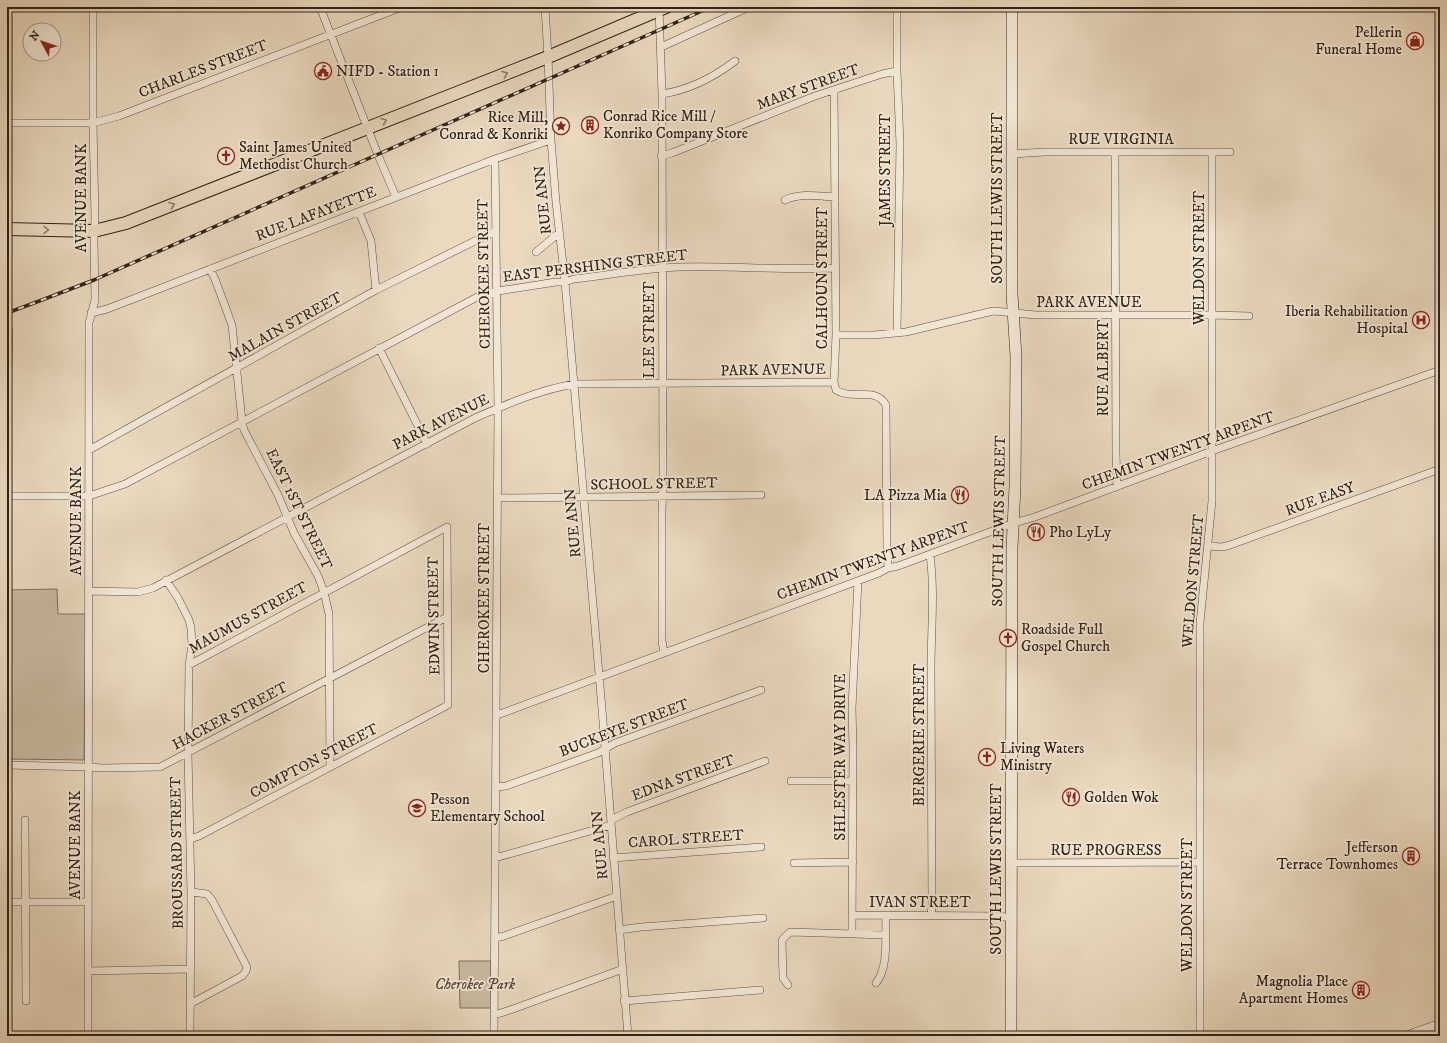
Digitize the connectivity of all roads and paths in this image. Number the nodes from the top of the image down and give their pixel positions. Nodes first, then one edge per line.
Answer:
1 (93, 7) edge
2 (320, 7) edge
3 (402, 7) edge
4 (545, 7) edge
5 (750, 7) edge
6 (897, 7) edge
7 (1012, 7) edge
8 (662, 8) edge
9 (331, 34) junction
10 (661, 47) junction
11 (548, 57) junction
12 (736, 61) dead end
13 (897, 71) junction
14 (834, 90) junction
15 (662, 94) junction
16 (7, 123) edge
17 (93, 123) junction
18 (368, 127) junction
19 (551, 140) junction
20 (1115, 152) junction
21 (1212, 152) junction
22 (1230, 152) dead end
23 (1011, 154) junction
24 (661, 156) junction
25 (495, 159) junction
26 (396, 197) junction
27 (835, 197) junction
28 (785, 200) dead end
29 (359, 212) junction
30 (7, 229) edge
31 (94, 231) junction
32 (495, 231) junction
33 (559, 233) junction
34 (536, 252) dead end
35 (662, 268) junction
36 (835, 268) junction
37 (210, 269) junction
38 (565, 282) junction
39 (376, 290) junction
40 (498, 292) junction
41 (92, 313) junction
42 (1014, 313) junction
43 (1116, 315) junction
44 (1213, 315) junction
45 (1248, 316) dead end
46 (8, 330) edge
47 (897, 333) junction
48 (836, 335) junction
49 (379, 348) junction
50 (237, 368) junction
51 (1440, 370) edge
52 (834, 382) junction
53 (574, 384) junction
54 (663, 384) junction
55 (498, 408) junction
56 (7, 409) edge
57 (242, 421) junction
58 (427, 444) junction
59 (89, 450) junction
60 (1212, 451) junction
61 (1440, 469) edge
62 (1117, 486) junction
63 (762, 495) dead end
64 (7, 496) edge
65 (89, 496) junction
66 (662, 496) junction
67 (498, 498) junction
68 (583, 498) junction
69 (288, 517) junction
70 (1014, 523) junction
71 (447, 527) joint
72 (1208, 546) junction
73 (930, 554) junction
74 (888, 568) junction
75 (166, 580) junction
76 (858, 581) junction
77 (88, 591) junction
78 (324, 592) junction
79 (447, 617) junction
80 (664, 653) junction
81 (189, 665) junction
82 (598, 677) junction
83 (330, 678) junction
84 (761, 690) dead end
85 (448, 705) joint
86 (497, 715) junction
87 (605, 749) junction
88 (188, 753) junction
89 (765, 761) dead end
90 (7, 765) edge
91 (88, 767) junction
92 (330, 767) junction
93 (791, 781) dead end
94 (853, 781) junction
95 (497, 787) junction
96 (25, 820) dead end
97 (611, 822) junction
98 (191, 839) junction
99 (761, 847) dead end
100 (495, 858) junction
101 (613, 858) junction
102 (794, 862) dead end
103 (853, 862) junction
104 (1200, 862) junction
105 (1012, 864) junction
106 (191, 892) junction
107 (617, 896) junction
108 (7, 902) edge
109 (25, 902) junction
110 (88, 902) junction
111 (852, 915) junction
112 (886, 916) junction
113 (931, 916) junction
114 (763, 918) dead end
115 (1011, 918) junction
116 (619, 930) junction
117 (852, 934) junction
118 (885, 935) junction
119 (495, 938) junction
120 (623, 969) junction
121 (190, 970) junction
122 (88, 971) junction
123 (876, 983) dead end
124 (788, 984) dead end
125 (760, 990) dead end
126 (26, 1001) dead end
127 (624, 1001) junction
128 (190, 1004) junction
129 (494, 1015) junction
130 (1440, 1024) edge
131 (88, 1036) edge
132 (190, 1036) edge
133 (494, 1036) edge
134 (628, 1036) edge
135 (1011, 1036) edge
136 (1200, 1036) edge
137 (1407, 1036) edge

1 - 17 street, AVENUE BANK
2 - 9 street
3 - 9 street, CHARLES STREET
4 - 11 street, RUE ANN
5 - 10 street
6 - 13 street, JAMES STREET
7 - 23 main road, SOUTH LEWIS STREET
8 - 10 street, LEE STREET
8 - 11 main road
9 - 17 street, CHARLES STREET
9 - 18 street
10 - 15 street, LEE STREET
18 -> 11 main road
11 - 19 street, RUE ANN
12 - 15 street
13 - 14 street, MARY STREET
13 - 47 street, JAMES STREET
14 - 24 street, MARY STREET
14 - 27 street, CALHOUN STREET
15 - 24 street, LEE STREET
16 - 17 street, CHARLES STREET
17 - 31 street, AVENUE BANK
18 - 26 street
31 -> 18 main road
19 - 25 street, RUE LAFAYETTE
19 - 33 street, RUE ANN
20 - 21 street, RUE VIRGINIA
20 - 23 street, RUE VIRGINIA
20 - 43 street, RUE ALBERT
21 - 22 street, RUE VIRGINIA
21 - 44 street, WELDON STREET
23 - 42 main road, SOUTH LEWIS STREET
24 - 35 street, LEE STREET
25 - 26 street, RUE LAFAYETTE
25 - 32 street, CHEROKEE STREET
26 - 29 street, RUE LAFAYETTE
27 - 28 street
27 - 36 street, CALHOUN STREET
29 - 37 street, RUE LAFAYETTE
29 - 39 street
30 -> 31 main road
31 - 41 street, AVENUE BANK
32 - 39 street, MALAIN STREET
32 - 40 street, CHEROKEE STREET
33 - 34 street
33 - 38 street, RUE ANN
35 - 36 street, EAST PERSHING STREET
35 - 38 street, EAST PERSHING STREET
35 - 54 street, LEE STREET
36 - 48 street, CALHOUN STREET
37 - 41 street, RUE LAFAYETTE
37 - 50 street, EAST 1ST STREET
38 - 40 street, EAST PERSHING STREET
38 - 53 street, RUE ANN
39 - 50 street, MALAIN STREET
40 - 49 street, EAST PERSHING STREET
40 - 55 street, CHEROKEE STREET
41 - 59 street, AVENUE BANK
42 - 43 street, PARK AVENUE
42 - 47 street, PARK AVENUE
42 - 70 main road, SOUTH LEWIS STREET
43 - 44 street, PARK AVENUE
43 - 62 street, RUE ALBERT
44 - 45 street, PARK AVENUE
44 - 60 street, WELDON STREET
46 - 56 street
47 - 48 street, PARK AVENUE
48 - 52 street, CALHOUN STREET
49 - 57 street, EAST PERSHING STREET
49 - 58 street
50 - 57 street, EAST 1ST STREET
50 - 59 street, MALAIN STREET
51 - 60 street, CHEMIN TWENTY ARPENT
52 - 54 street, PARK AVENUE
52 - 74 street
53 - 54 street, PARK AVENUE
53 - 55 street, PARK AVENUE
53 - 68 street, RUE ANN
54 - 66 street, LEE STREET
55 - 58 street, PARK AVENUE
55 - 67 street, CHEROKEE STREET
57 - 65 street, EAST PERSHING STREET
57 - 69 street, EAST 1ST STREET
58 - 69 street, PARK AVENUE
59 - 65 street, AVENUE BANK
60 - 62 street, CHEMIN TWENTY ARPENT
60 - 72 street, WELDON STREET
61 - 72 street, RUE EASY
62 - 70 street, CHEMIN TWENTY ARPENT
63 - 66 street, SCHOOL STREET
64 - 65 street, EAST PERSHING STREET
65 - 77 street, AVENUE BANK
66 - 68 street, SCHOOL STREET
66 - 80 street, LEE STREET
67 - 68 street, SCHOOL STREET
67 - 86 street, CHEROKEE STREET
68 - 82 street, RUE ANN
69 - 75 street, PARK AVENUE
69 - 78 street, EAST 1ST STREET
70 - 73 street, CHEMIN TWENTY ARPENT
70 - 105 main road, SOUTH LEWIS STREET
71 - 78 street, MAUMUS STREET
71 - 79 street, EDWIN STREET
72 - 104 street, WELDON STREET
73 - 74 street, CHEMIN TWENTY ARPENT
73 - 113 street, BERGERIE STREET
74 - 76 street, CHEMIN TWENTY ARPENT
75 - 77 street, PARK AVENUE
75 - 81 street, BROUSSARD STREET
76 - 80 street, CHEMIN TWENTY ARPENT
76 - 94 street, SHLESTER WAY DRIVE
77 - 91 street, AVENUE BANK
78 - 81 street, MAUMUS STREET
78 - 83 street, EAST 1ST STREET
79 - 83 street, HACKER STREET
79 - 85 street, EDWIN STREET
80 - 82 street, CHEMIN TWENTY ARPENT
81 - 88 street, BROUSSARD STREET
82 - 86 street, CHEMIN TWENTY ARPENT
82 - 87 street, RUE ANN
83 - 88 street, HACKER STREET
83 - 92 street, EAST 1ST STREET
84 - 87 street, BUCKEYE STREET
85 - 92 street, COMPTON STREET
86 - 95 street, CHEROKEE STREET
87 - 95 street, BUCKEYE STREET
87 - 97 street, RUE ANN
88 - 91 street, HACKER STREET
88 - 98 street, BROUSSARD STREET
89 - 97 street, EDNA STREET
90 - 91 street, HACKER STREET
91 - 110 street, AVENUE BANK
92 - 98 street, COMPTON STREET
93 - 94 street
94 - 103 street, SHLESTER WAY DRIVE
95 - 100 street, CHEROKEE STREET
96 - 109 street
97 - 100 street, EDNA STREET
97 - 101 street, RUE ANN
98 - 106 street, BROUSSARD STREET
99 - 101 street, CAROL STREET
100 - 119 street, CHEROKEE STREET
101 - 107 street, RUE ANN
102 - 103 street
103 - 111 street, SHLESTER WAY DRIVE
104 - 105 street, RUE PROGRESS
104 - 136 street, WELDON STREET
105 - 115 main road, SOUTH LEWIS STREET
106 - 121 street, BROUSSARD STREET
106 - 128 street
107 - 116 street, RUE ANN
107 - 119 street
108 - 109 street
109 - 110 street
109 - 126 street
110 - 122 street, AVENUE BANK
111 - 112 street, IVAN STREET
111 - 117 street, SHLESTER WAY DRIVE
112 - 113 street, IVAN STREET
112 - 118 street
113 - 115 street, IVAN STREET
114 - 116 street
115 - 135 main road, SOUTH LEWIS STREET
116 - 120 street, RUE ANN
117 - 118 street
117 - 124 street
118 - 123 street
119 - 129 street, CHEROKEE STREET
120 - 127 street, RUE ANN
120 - 129 street
121 - 122 street
121 - 128 street, BROUSSARD STREET
122 - 131 street, AVENUE BANK
125 - 127 street
127 - 134 street, RUE ANN
128 - 132 street, BROUSSARD STREET
129 - 133 street, CHEROKEE STREET
130 - 137 street

